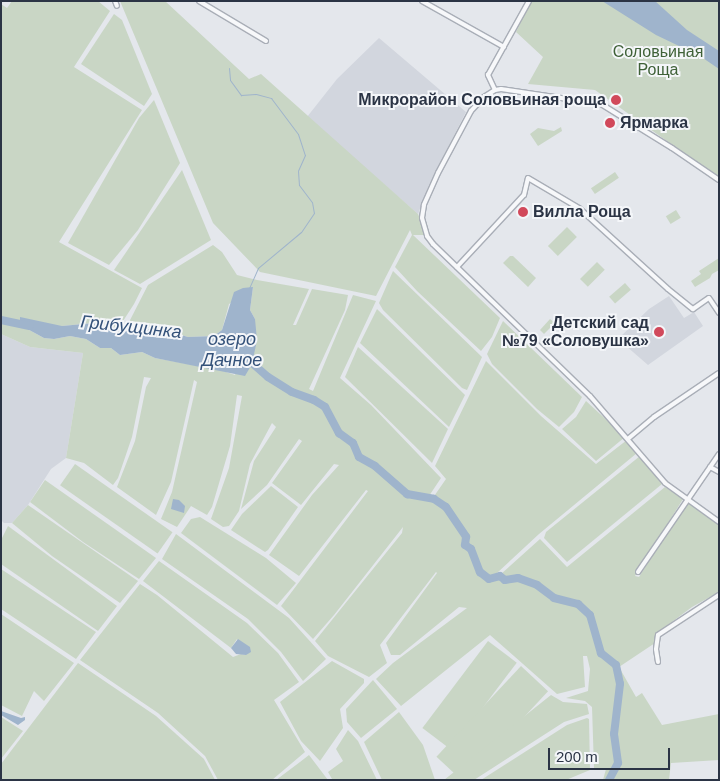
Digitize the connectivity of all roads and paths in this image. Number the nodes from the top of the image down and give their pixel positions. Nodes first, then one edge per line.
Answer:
1 (199, 1) edge
2 (422, 1) edge
3 (529, 1) edge
4 (266, 41) dead end
5 (504, 47) junction
6 (495, 90) junction
7 (719, 180) edge
8 (457, 267) junction
9 (719, 313) edge
10 (719, 373) edge
11 (629, 438) junction
12 (719, 454) edge
13 (710, 467) junction
14 (719, 472) edge
15 (687, 501) junction
16 (719, 522) edge
17 (638, 572) dead end
18 (719, 595) edge
19 (658, 662) dead end

1 - 4 street
2 - 5 street
3 - 5 street
5 - 6 street
6 - 7 street
6 - 8 street
8 - 9 street
8 - 11 street
10 - 11 street
11 - 15 street
12 - 13 street
13 - 14 street
13 - 15 street
15 - 16 street
15 - 17 street
18 - 19 street

